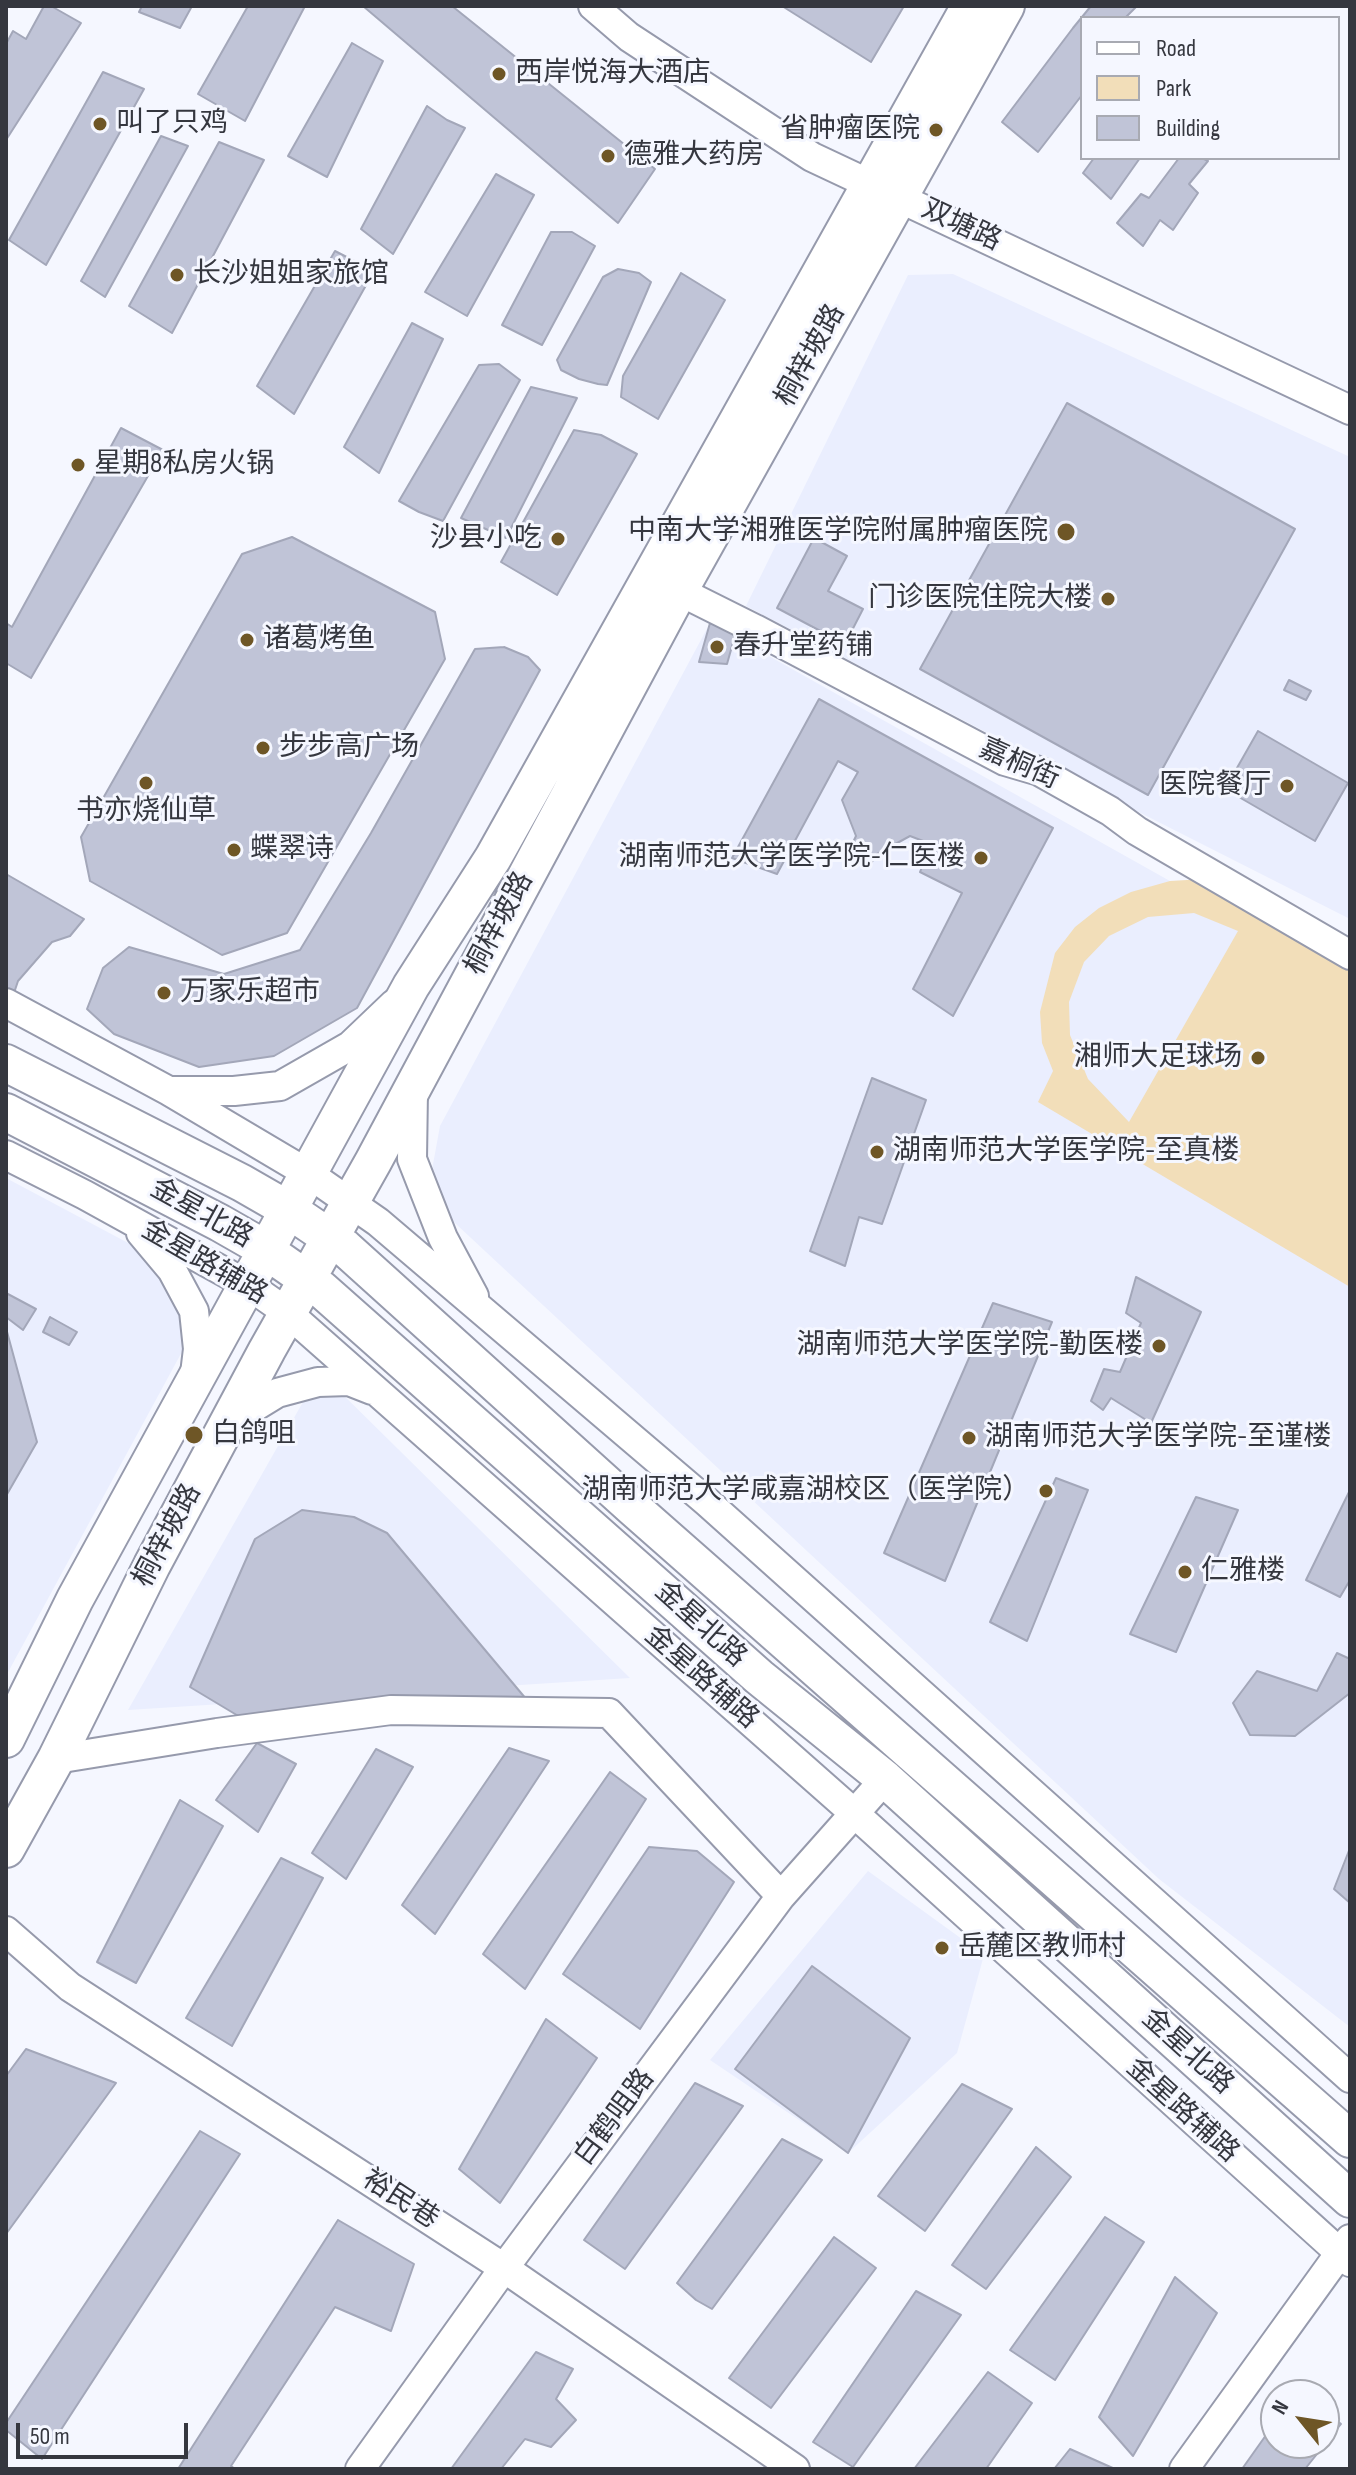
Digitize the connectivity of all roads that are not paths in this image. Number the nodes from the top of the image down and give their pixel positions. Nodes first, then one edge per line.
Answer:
1 (593, 6) edge
2 (970, 6) edge
3 (1006, 6) edge
4 (885, 190) junction
5 (1350, 410) edge
6 (679, 591) junction
7 (1350, 955) edge
8 (411, 986) junction
9 (6, 1003) edge
10 (6, 1063) edge
11 (413, 1086) junction
12 (169, 1091) junction
13 (6, 1112) edge
14 (6, 1155) edge
15 (309, 1174) junction
16 (350, 1201) junction
17 (289, 1210) junction
18 (130, 1220) junction
19 (330, 1238) junction
20 (266, 1251) junction
21 (307, 1278) junction
22 (248, 1285) junction
23 (482, 1310) junction
24 (288, 1313) junction
25 (194, 1381) junction
26 (378, 1393) junction
27 (228, 1423) junction
28 (6, 1739) edge
29 (56, 1759) junction
30 (885, 1779) junction
31 (854, 1813) junction
32 (6, 1849) edge
33 (781, 1896) junction
34 (6, 1931) edge
35 (1350, 2078) edge
36 (1350, 2139) edge
37 (1350, 2199) edge
38 (1347, 2252) edge
39 (504, 2268) junction
40 (360, 2469) edge
41 (795, 2469) edge
42 (1184, 2469) edge

1 - 4 street, 双塘路
2 - 4 main road, 桐梓坡路
3 - 4 main road, 桐梓坡路
4 - 5 street, 双塘路
4 - 6 main road, 桐梓坡路
4 - 8 main road, 桐梓坡路
6 - 7 street, 嘉桐街
6 - 11 main road, 桐梓坡路
8 - 12 street
8 - 15 main road, 桐梓坡路
9 - 12 street
10 - 17 main road, 金星北路
11 - 16 main road, 桐梓坡路
11 - 23 street
12 - 15 street
13 - 20 main road, 金星北路
14 - 18 street, 金星路辅路
15 - 16 street
15 - 17 main road, 桐梓坡路
16 - 19 main road, 桐梓坡路
16 - 23 street
17 - 19 main road, 金星北路
17 - 20 main road, 桐梓坡路
18 - 22 street, 金星路辅路
18 - 25 street
19 - 21 main road, 桐梓坡路
19 - 36 main road, 金星北路
20 - 21 main road, 金星北路
20 - 22 main road, 桐梓坡路
21 - 24 main road, 桐梓坡路
21 - 30 main road, 金星北路
22 - 24 street, 金星路辅路
22 - 25 main road, 桐梓坡路
23 - 35 street
24 - 26 street, 金星路辅路
24 - 27 main road, 桐梓坡路
25 - 28 main road, 桐梓坡路
26 - 27 street
26 - 31 street, 金星路辅路
27 - 29 main road, 桐梓坡路
29 - 32 main road, 桐梓坡路
29 - 33 street
30 - 31 street, 白鹤咀路
30 - 37 main road, 金星北路
31 - 33 street, 白鹤咀路
31 - 38 street, 金星路辅路
33 - 39 street, 白鹤咀路
34 - 39 street, 裕民巷
38 - 42 street
39 - 40 street, 白鹤咀路
39 - 41 street, 裕民巷

